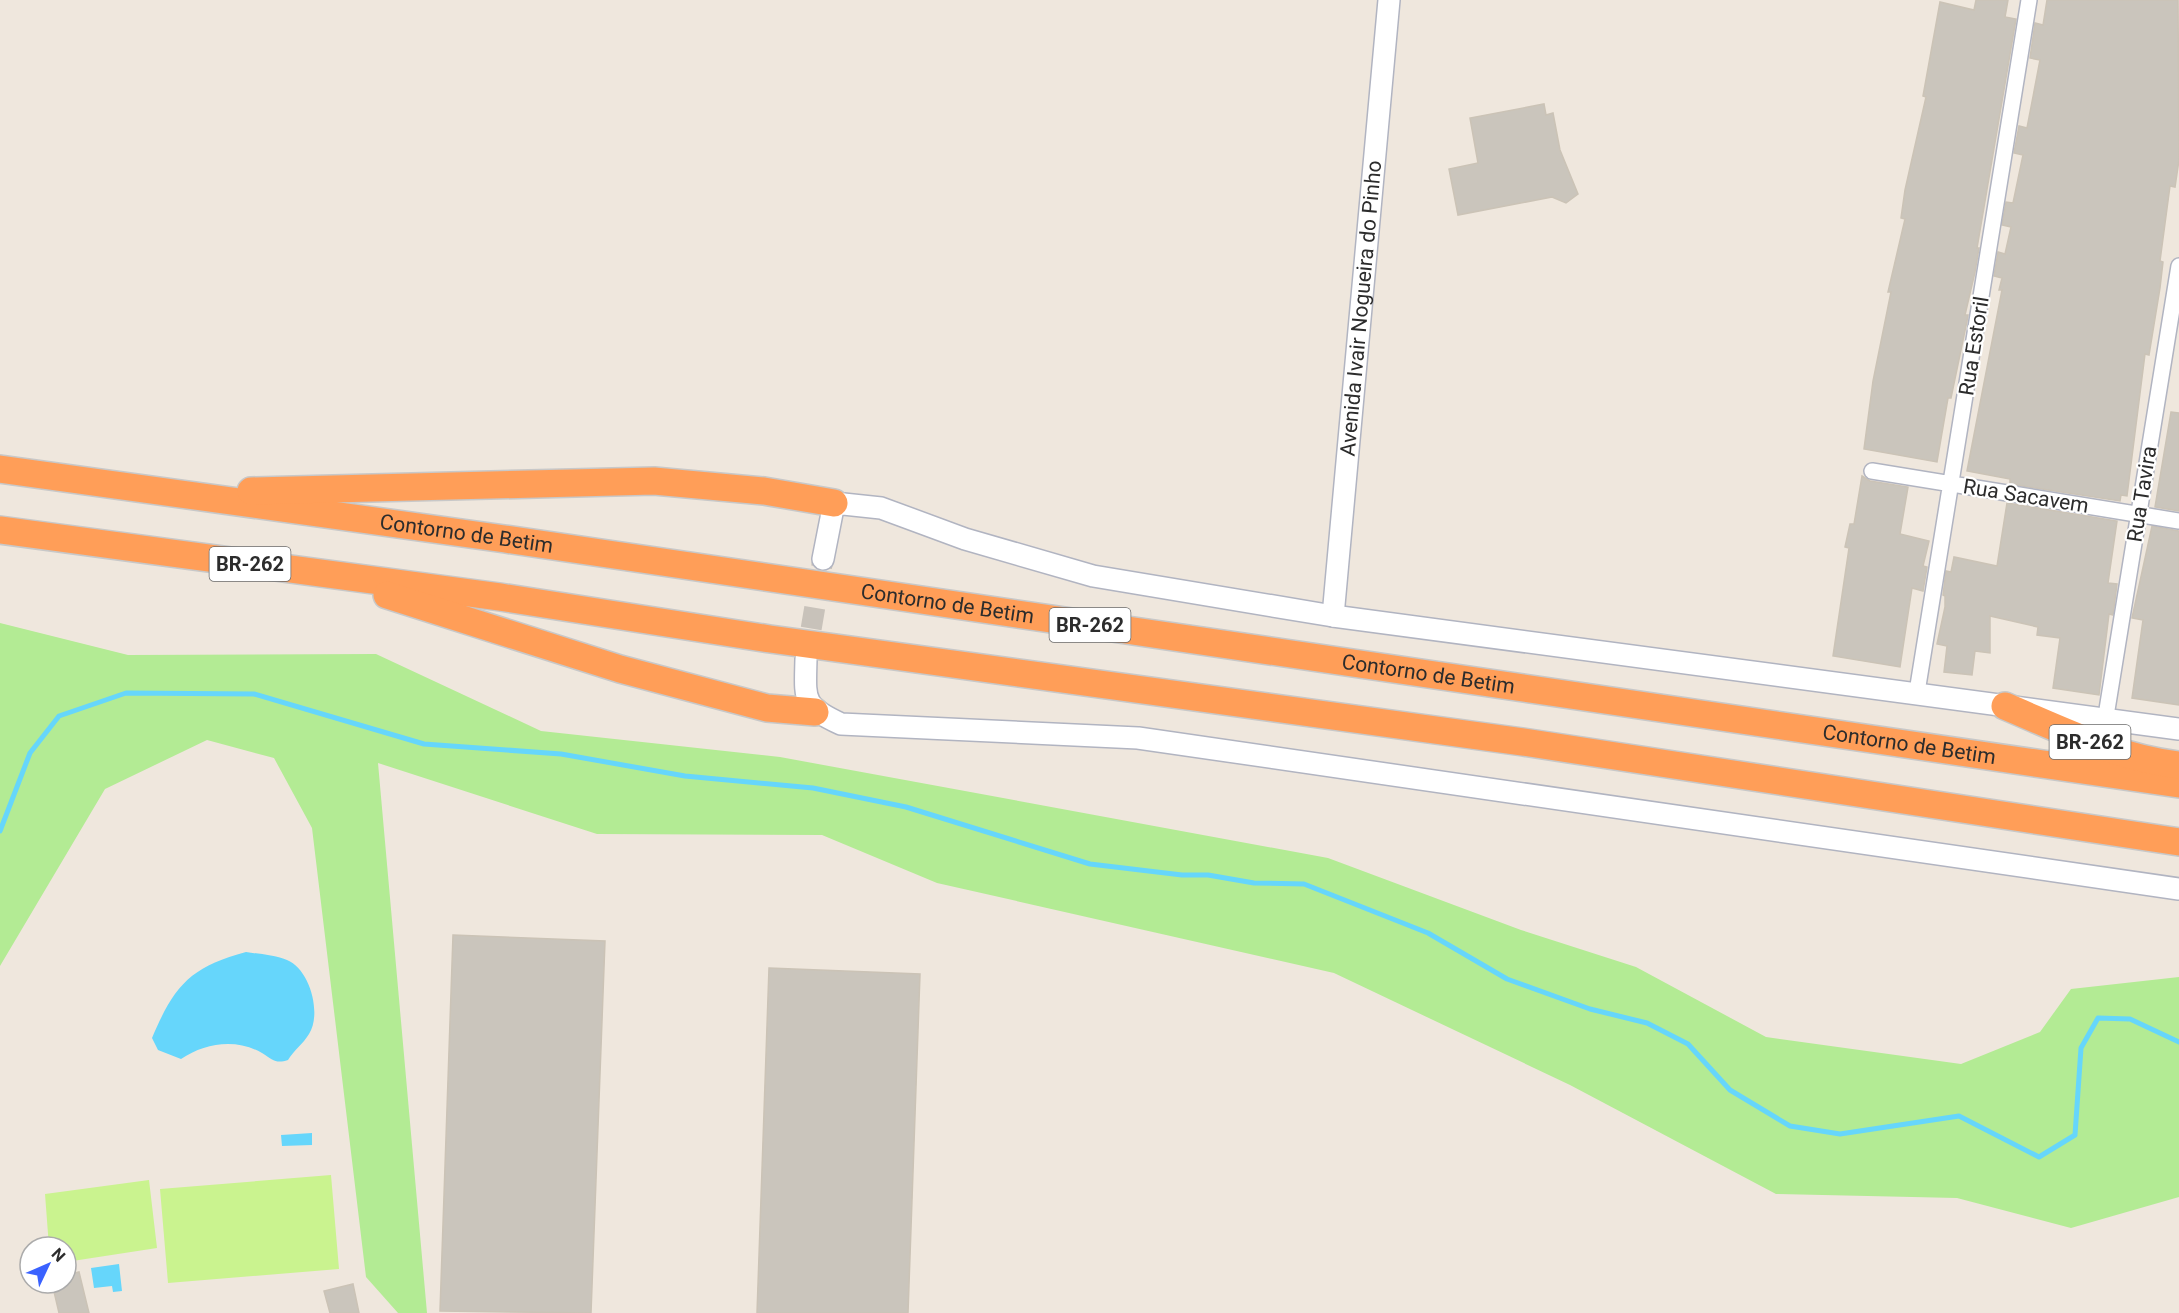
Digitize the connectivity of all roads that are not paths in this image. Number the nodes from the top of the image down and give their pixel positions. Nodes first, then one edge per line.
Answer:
1 (1389, 0) edge
2 (2029, 0) edge
3 (2179, 266) edge
4 (0, 469) edge
5 (1872, 471) dead end
6 (1952, 484) junction
7 (175, 493) junction
8 (834, 503) junction
9 (2139, 515) junction
10 (2179, 521) edge
11 (0, 530) edge
12 (823, 559) tunnel mouth
13 (320, 573) junction
14 (1334, 616) junction
15 (806, 659) tunnel mouth
16 (1917, 692) junction
17 (2005, 706) junction
18 (815, 712) junction
19 (2105, 722) junction
20 (2179, 729) edge
21 (2179, 765) edge
22 (2179, 784) edge
23 (2179, 842) edge
24 (2179, 889) edge

1 - 14 street, Avenida Ivair Nogueira do Pinho
2 - 6 street, Rua Estoril
3 - 9 street, Rua Tavira
4 - 7 highway, Contorno de Betim / BR-262
5 - 6 street, Rua Sacavem
6 - 9 street, Rua Sacavem
6 - 16 street, Rua Estoril
7 - 8 highway
7 - 22 highway, Contorno de Betim / BR-262
8 - 12 street
8 - 14 street
9 - 10 street, Rua Sacavem
9 - 19 street, Rua Tavira
11 - 13 highway, BR-262
13 - 18 highway
13 - 23 highway, BR-262
14 - 16 street
15 - 18 street
16 - 17 street
17 - 19 street
17 - 21 highway, BR-262
18 - 24 street
19 - 20 street

